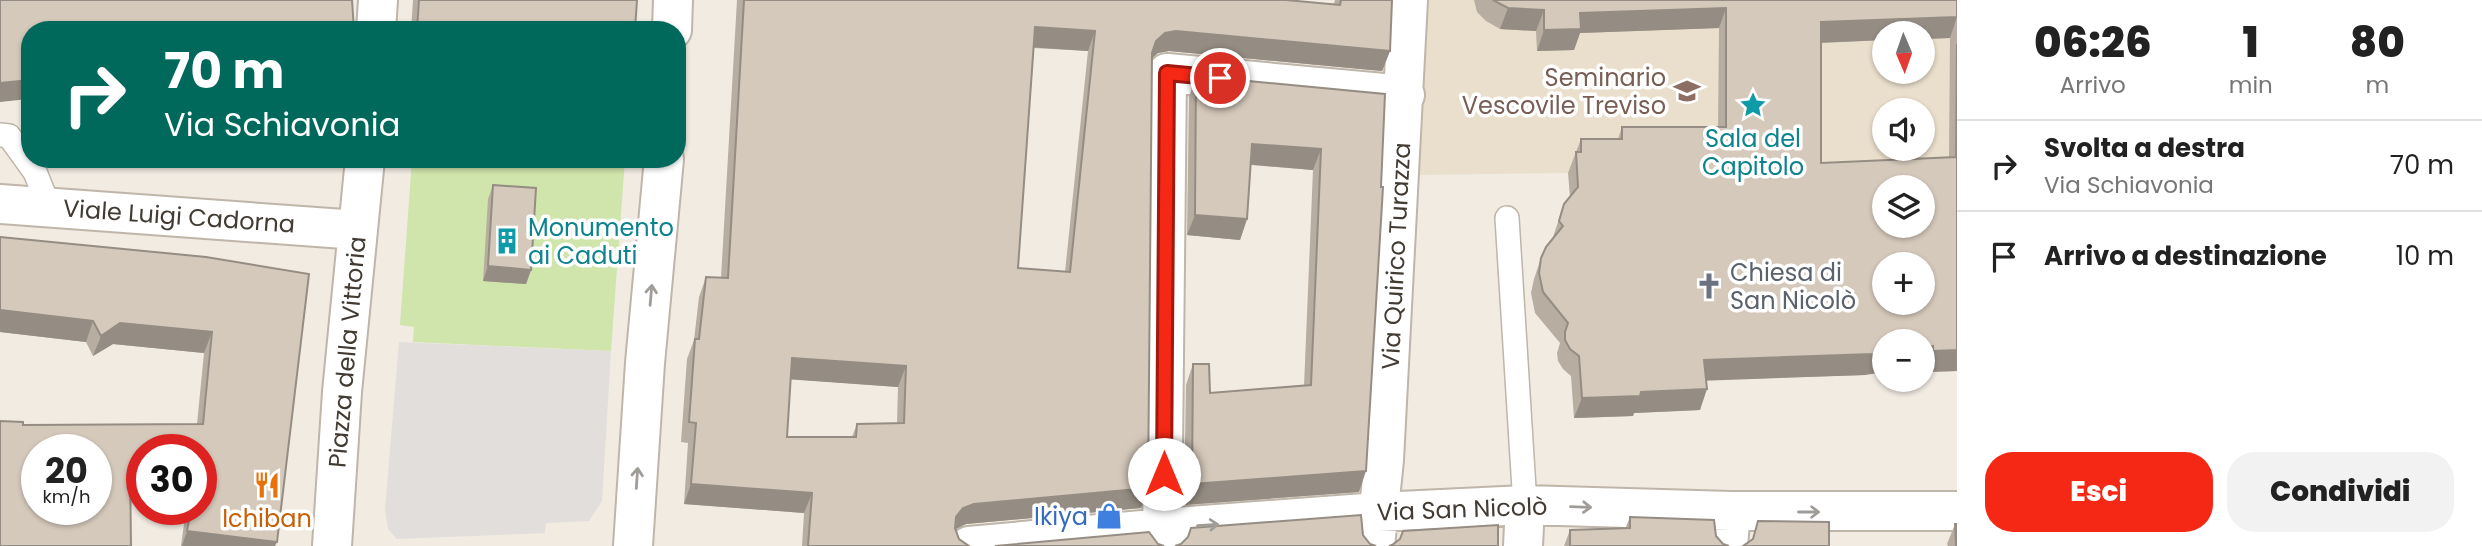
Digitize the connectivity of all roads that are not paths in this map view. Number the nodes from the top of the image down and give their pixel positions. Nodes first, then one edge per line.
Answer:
1 (378, 0) edge
2 (673, 0) edge
3 (1408, 0) edge
4 (377, 21) edge
5 (672, 21) edge
6 (1405, 95) junction
7 (0, 135) edge
8 (21, 153) edge
9 (32, 168) edge
10 (364, 168) edge
11 (663, 168) edge
12 (0, 204) edge
13 (48, 207) junction
14 (1507, 218) dead end
15 (358, 230) junction
16 (1525, 505) junction
17 (1957, 511) edge
18 (1376, 529) edge
19 (1729, 529) edge
20 (1163, 537) edge
21 (332, 546) edge
22 (633, 546) edge
23 (969, 546) edge
24 (1523, 546) edge

1 - 4 street
2 - 5 street
3 - 6 street, Via Quirico Turazza
6 - 18 street, Via Quirico Turazza
6 - 20 street
7 - 8 lane
9 - 13 lane
10 - 15 street, Piazza della Vittoria
22 -> 11 street
12 - 13 street, Viale Luigi Cadorna
13 - 15 street, Viale Luigi Cadorna
14 - 16 lane
15 - 21 street, Piazza della Vittoria
16 - 18 street, Via San Nicolò
16 -> 19 street, Via San Nicolò
16 - 24 street
19 -> 17 street, Via San Nicolò
20 -> 18 street, Via San Nicolò
20 - 23 street, Via San Nicolò

